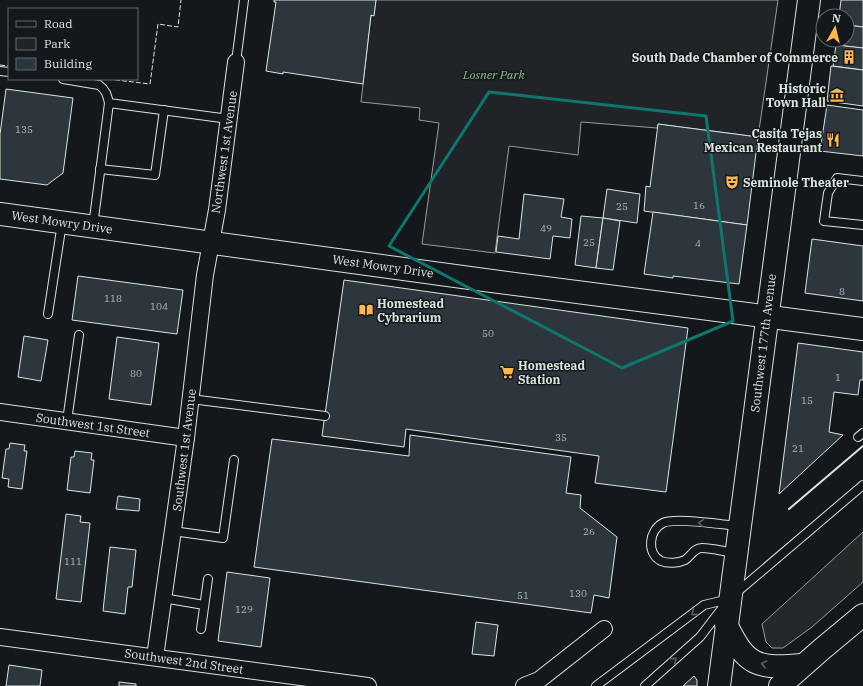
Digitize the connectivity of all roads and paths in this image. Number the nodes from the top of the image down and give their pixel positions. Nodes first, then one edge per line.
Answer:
1 (244, 0) edge
2 (808, 0) edge
3 (236, 62) joint
4 (69, 80) edge
5 (109, 103) junction
6 (164, 110) junction
7 (229, 119) junction
8 (100, 169) junction
9 (863, 181) edge
10 (0, 214) edge
11 (62, 222) junction
12 (863, 225) edge
13 (92, 226) junction
14 (211, 242) junction
15 (48, 314) dead end
16 (767, 316) junction
17 (863, 329) edge
18 (79, 335) dead end
19 (191, 399) junction
20 (0, 412) edge
21 (325, 416) dead end
22 (67, 421) junction
23 (186, 438) junction
24 (234, 460) dead end
25 (863, 485) edge
26 (740, 526) junction
27 (173, 531) junction
28 (735, 553) junction
29 (208, 579) dead end
30 (163, 598) junction
31 (729, 599) junction
32 (204, 605) junction
33 (863, 615) edge
34 (726, 624) junction
35 (201, 629) dead end
36 (604, 630) dead end
37 (0, 637) edge
38 (155, 658) junction
39 (802, 665) junction
40 (349, 685) edge
41 (368, 686) edge
42 (524, 686) edge
43 (596, 686) edge
44 (645, 686) edge
45 (719, 686) edge
46 (780, 686) edge

1 - 3 lane
2 - 16 street, Southwest 177th Avenue
3 - 7 street, Northwest 1st Avenue
4 - 5 lane
5 - 6 lane
5 - 8 lane
6 - 7 lane
6 - 8 lane
7 - 14 street, Northwest 1st Avenue
8 - 13 lane
9 - 12 lane
10 - 11 street, West Mowry Drive
11 - 13 street, West Mowry Drive
11 - 15 lane
13 - 14 street, West Mowry Drive
14 - 16 street, West Mowry Drive
14 - 19 street, Southwest 1st Avenue
16 - 17 street, West Mowry Drive
16 - 26 street, Southwest 177th Avenue
18 - 22 lane
19 - 21 lane
19 - 23 street, Southwest 1st Avenue
20 - 22 street, Southwest 1st Street
22 - 23 street, Southwest 1st Street
23 - 27 street, Southwest 1st Avenue
24 - 27 lane
25 - 31 lane
26 - 28 street, Southwest 177th Avenue
26 -> 28 lane
27 - 30 street, Southwest 1st Avenue
28 - 31 street, Southwest 177th Avenue
29 - 32 lane
30 - 32 lane
30 - 38 street, Southwest 1st Avenue
31 - 34 street, Southwest 177th Avenue
31 -> 43 lane
44 -> 31 lane
32 - 35 lane
33 - 39 street
39 -> 34 street
34 - 45 street, Southwest 177th Avenue
36 - 42 street
37 - 38 street, Southwest 2nd Street
38 - 40 street, Southwest 2nd Street
39 - 46 street
40 - 41 street, Southwest 2nd Street

